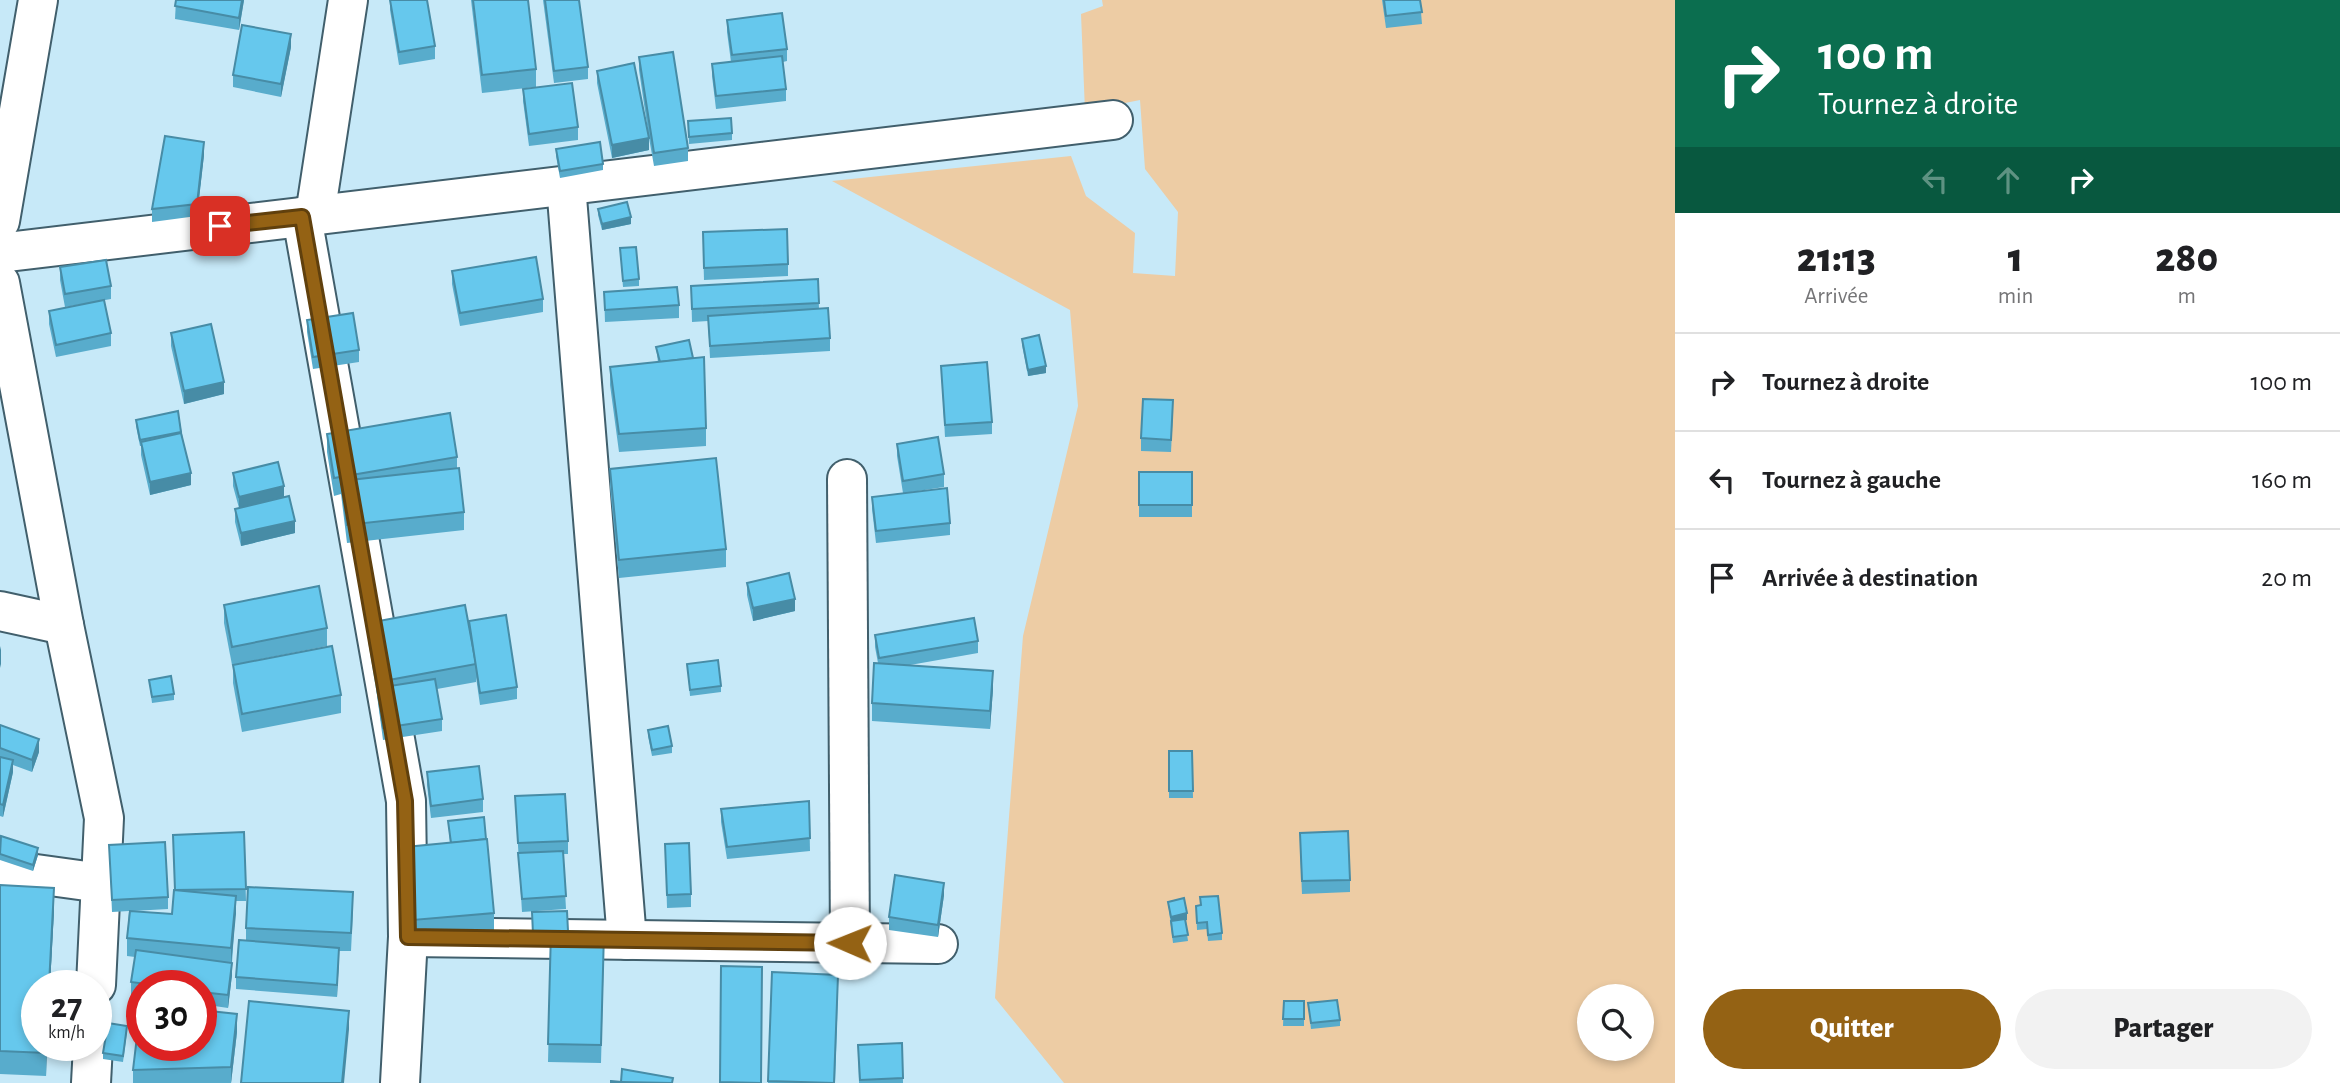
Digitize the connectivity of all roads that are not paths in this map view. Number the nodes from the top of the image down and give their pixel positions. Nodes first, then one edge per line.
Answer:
1 (38, 0) edge
2 (348, 0) edge
3 (1113, 120) dead end
4 (566, 186) junction
5 (308, 216) junction
6 (0, 221) edge
7 (0, 253) edge
8 (0, 283) edge
9 (847, 480) dead end
10 (0, 611) edge
11 (64, 625) junction
12 (0, 869) edge
13 (101, 883) junction
14 (408, 937) junction
15 (627, 940) junction
16 (850, 943) junction
17 (938, 944) dead end
18 (97, 970) edge
19 (93, 1061) edge
20 (92, 1083) edge
21 (400, 1083) edge

1 - 6 street
2 - 5 street
3 - 4 street
4 - 5 street
4 - 15 street
5 - 7 street
5 - 14 street
8 - 11 street
9 - 16 street
10 - 11 street
11 - 13 street
12 - 13 street
13 - 18 street
14 - 15 street
14 - 21 street
15 - 16 street
16 - 17 street
19 - 20 street

